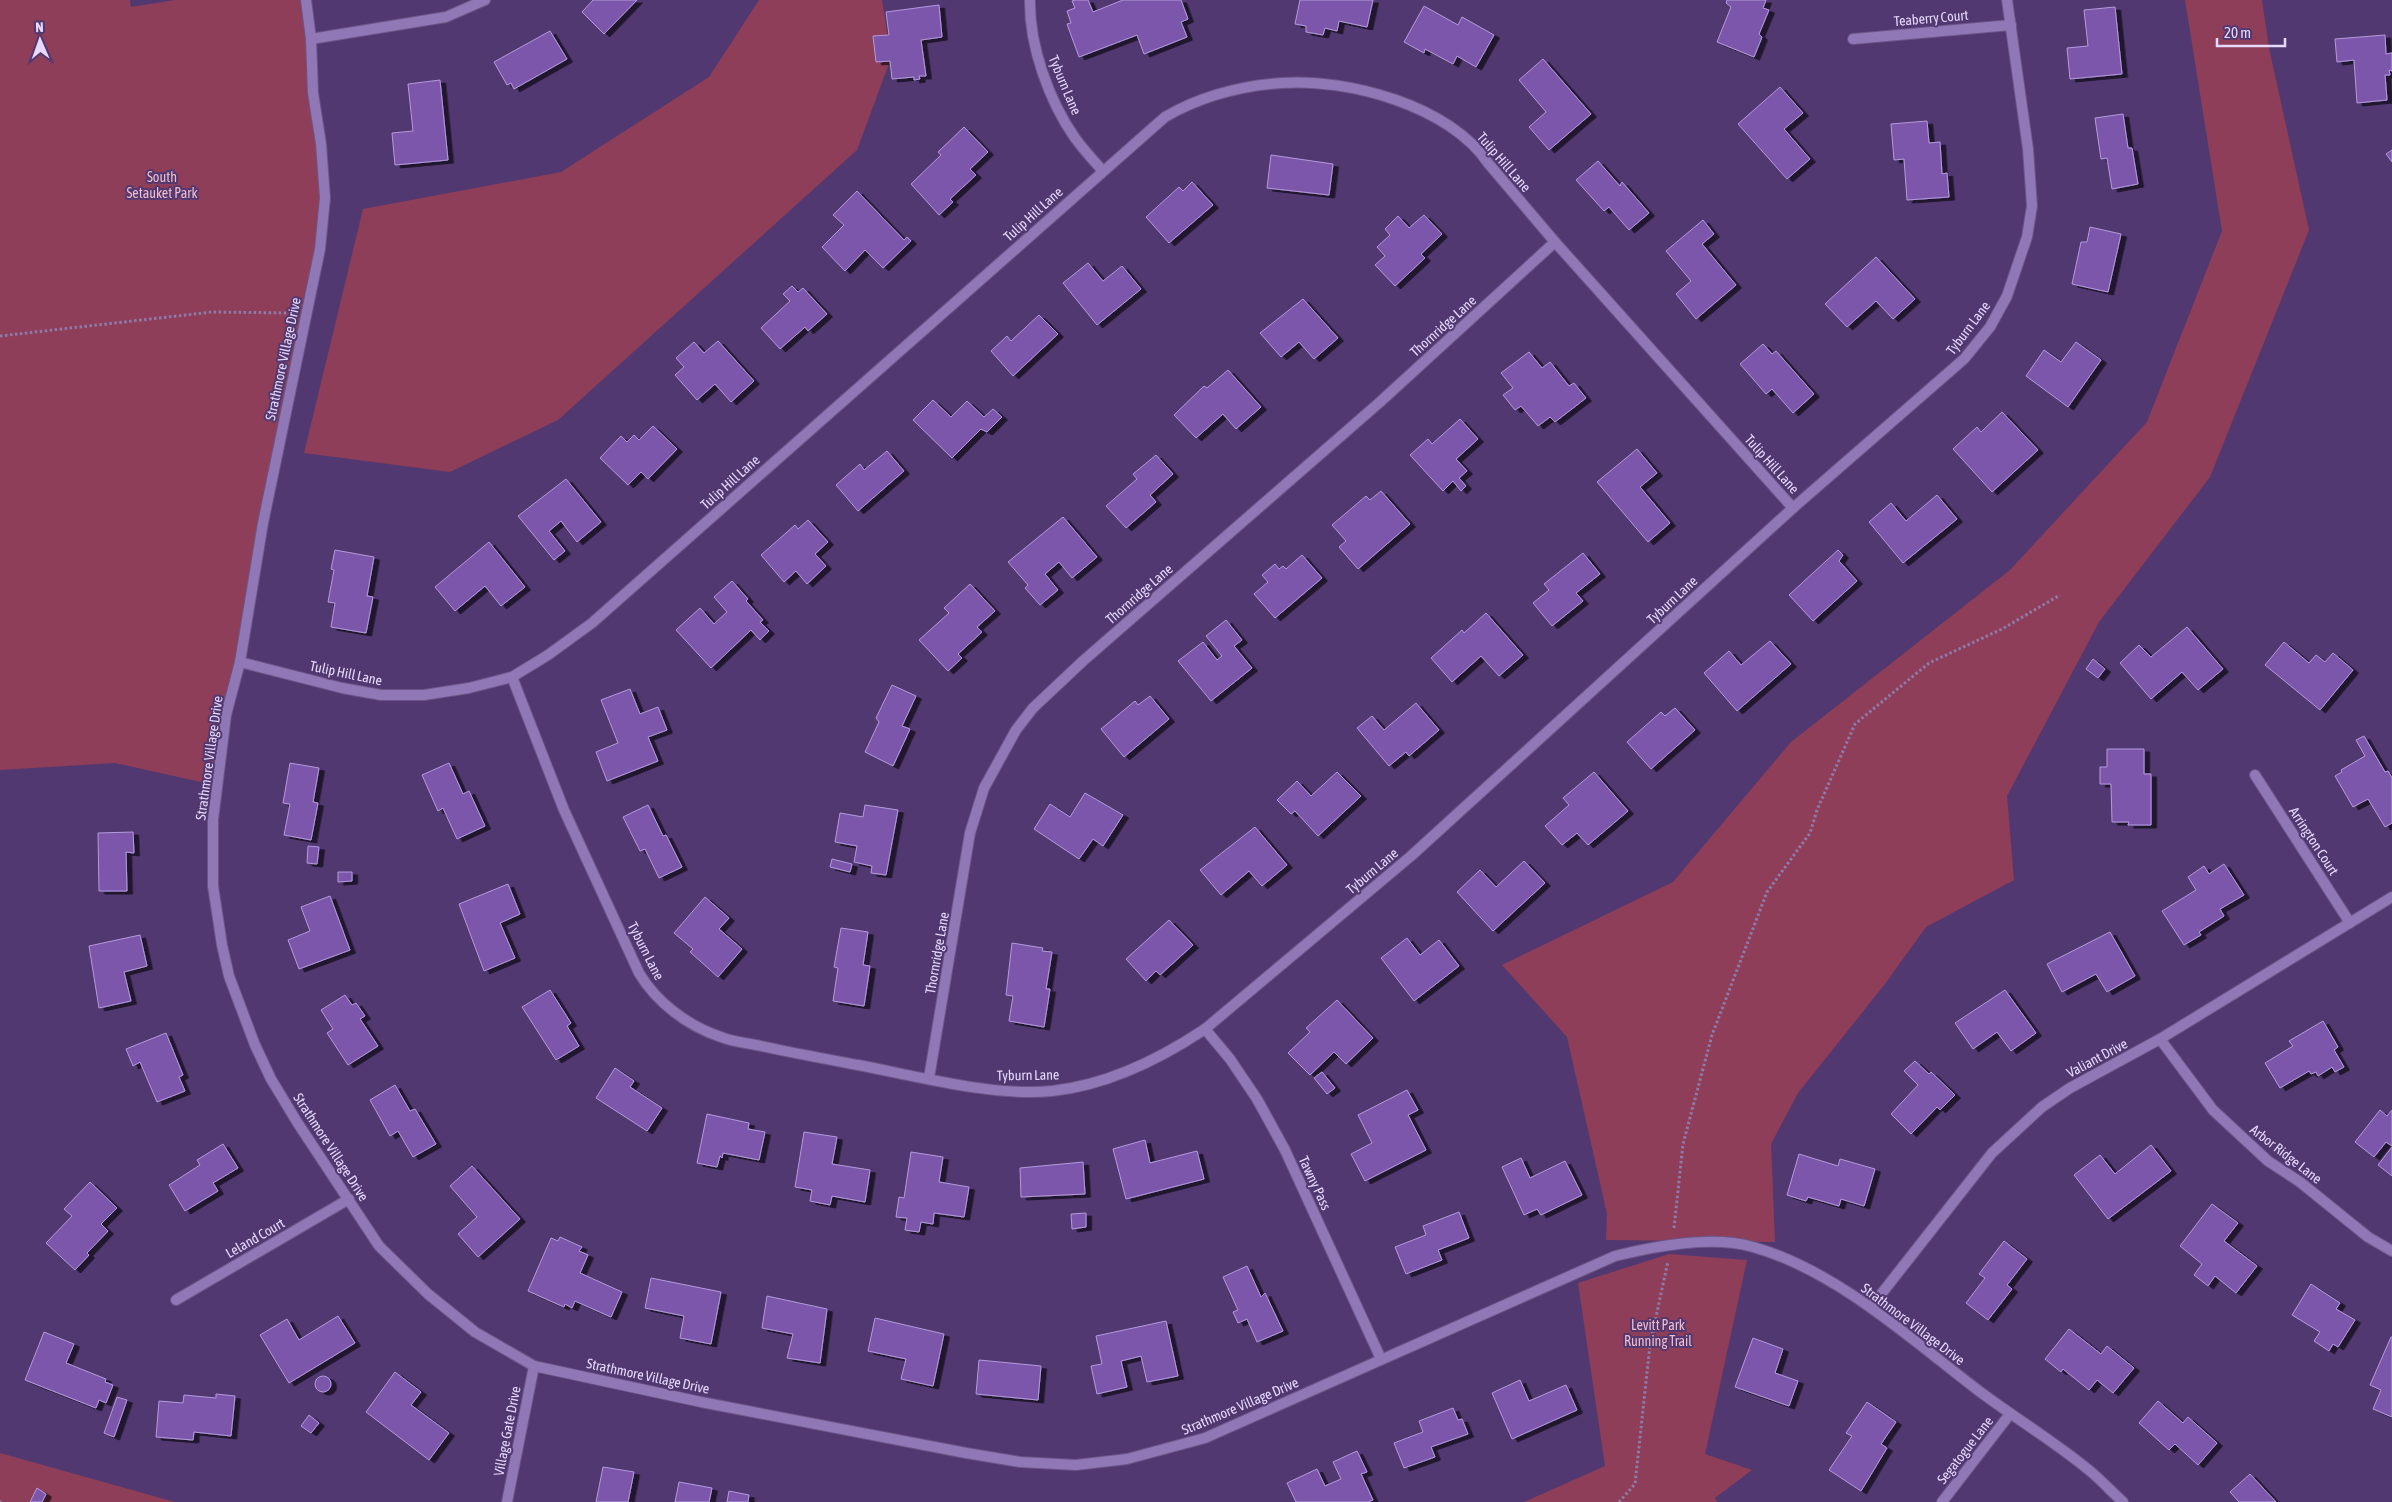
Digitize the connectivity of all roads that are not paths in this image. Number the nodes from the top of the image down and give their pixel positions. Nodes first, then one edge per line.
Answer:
1 (306, 0) edge
2 (485, 0) edge
3 (1030, 0) edge
4 (2007, 0) edge
5 (2011, 25) junction
6 (311, 39) junction
7 (1854, 39) dead end
8 (1102, 170) junction
9 (1555, 242) junction
10 (1793, 508) junction
11 (240, 662) junction
12 (512, 677) junction
13 (2255, 775) dead end
14 (2392, 897) edge
15 (2350, 923) junction
16 (1205, 1029) junction
17 (2160, 1039) junction
18 (929, 1078) junction
19 (349, 1200) junction
20 (2392, 1251) edge
21 (176, 1300) dead end
22 (1871, 1307) junction
23 (1381, 1359) junction
24 (534, 1366) junction
25 (2010, 1414) junction
26 (507, 1502) edge
27 (1942, 1502) edge
28 (2123, 1502) edge

1 - 6 street, Strathmore Village Drive
2 - 6 street
3 - 8 street, Tyburn Lane
4 - 5 street, Tyburn Lane
5 - 7 street, Teaberry Court
5 - 10 street, Tyburn Lane
6 - 11 street, Strathmore Village Drive
8 - 9 street, Tulip Hill Lane
8 - 12 street, Tulip Hill Lane
9 - 10 street, Tulip Hill Lane
9 - 18 street, Thornridge Lane
10 - 16 street, Tyburn Lane
11 - 12 street, Tulip Hill Lane
11 - 19 street, Strathmore Village Drive
12 - 18 street, Tyburn Lane
13 - 15 street, Arrington Court
14 - 15 street, Valiant Drive
15 - 17 street, Valiant Drive
16 - 18 street, Tyburn Lane
16 - 23 street, Tawny Pass
17 - 20 street, Arbor Ridge Lane
17 - 22 street, Valiant Drive
19 - 21 street, Leland Court
19 - 24 street, Strathmore Village Drive
22 - 23 street, Strathmore Village Drive
22 - 25 street, Strathmore Village Drive
23 - 24 street, Strathmore Village Drive
24 - 26 street, Village Gate Drive
25 - 27 street, Segatogue Lane
25 - 28 street, Strathmore Village Drive

